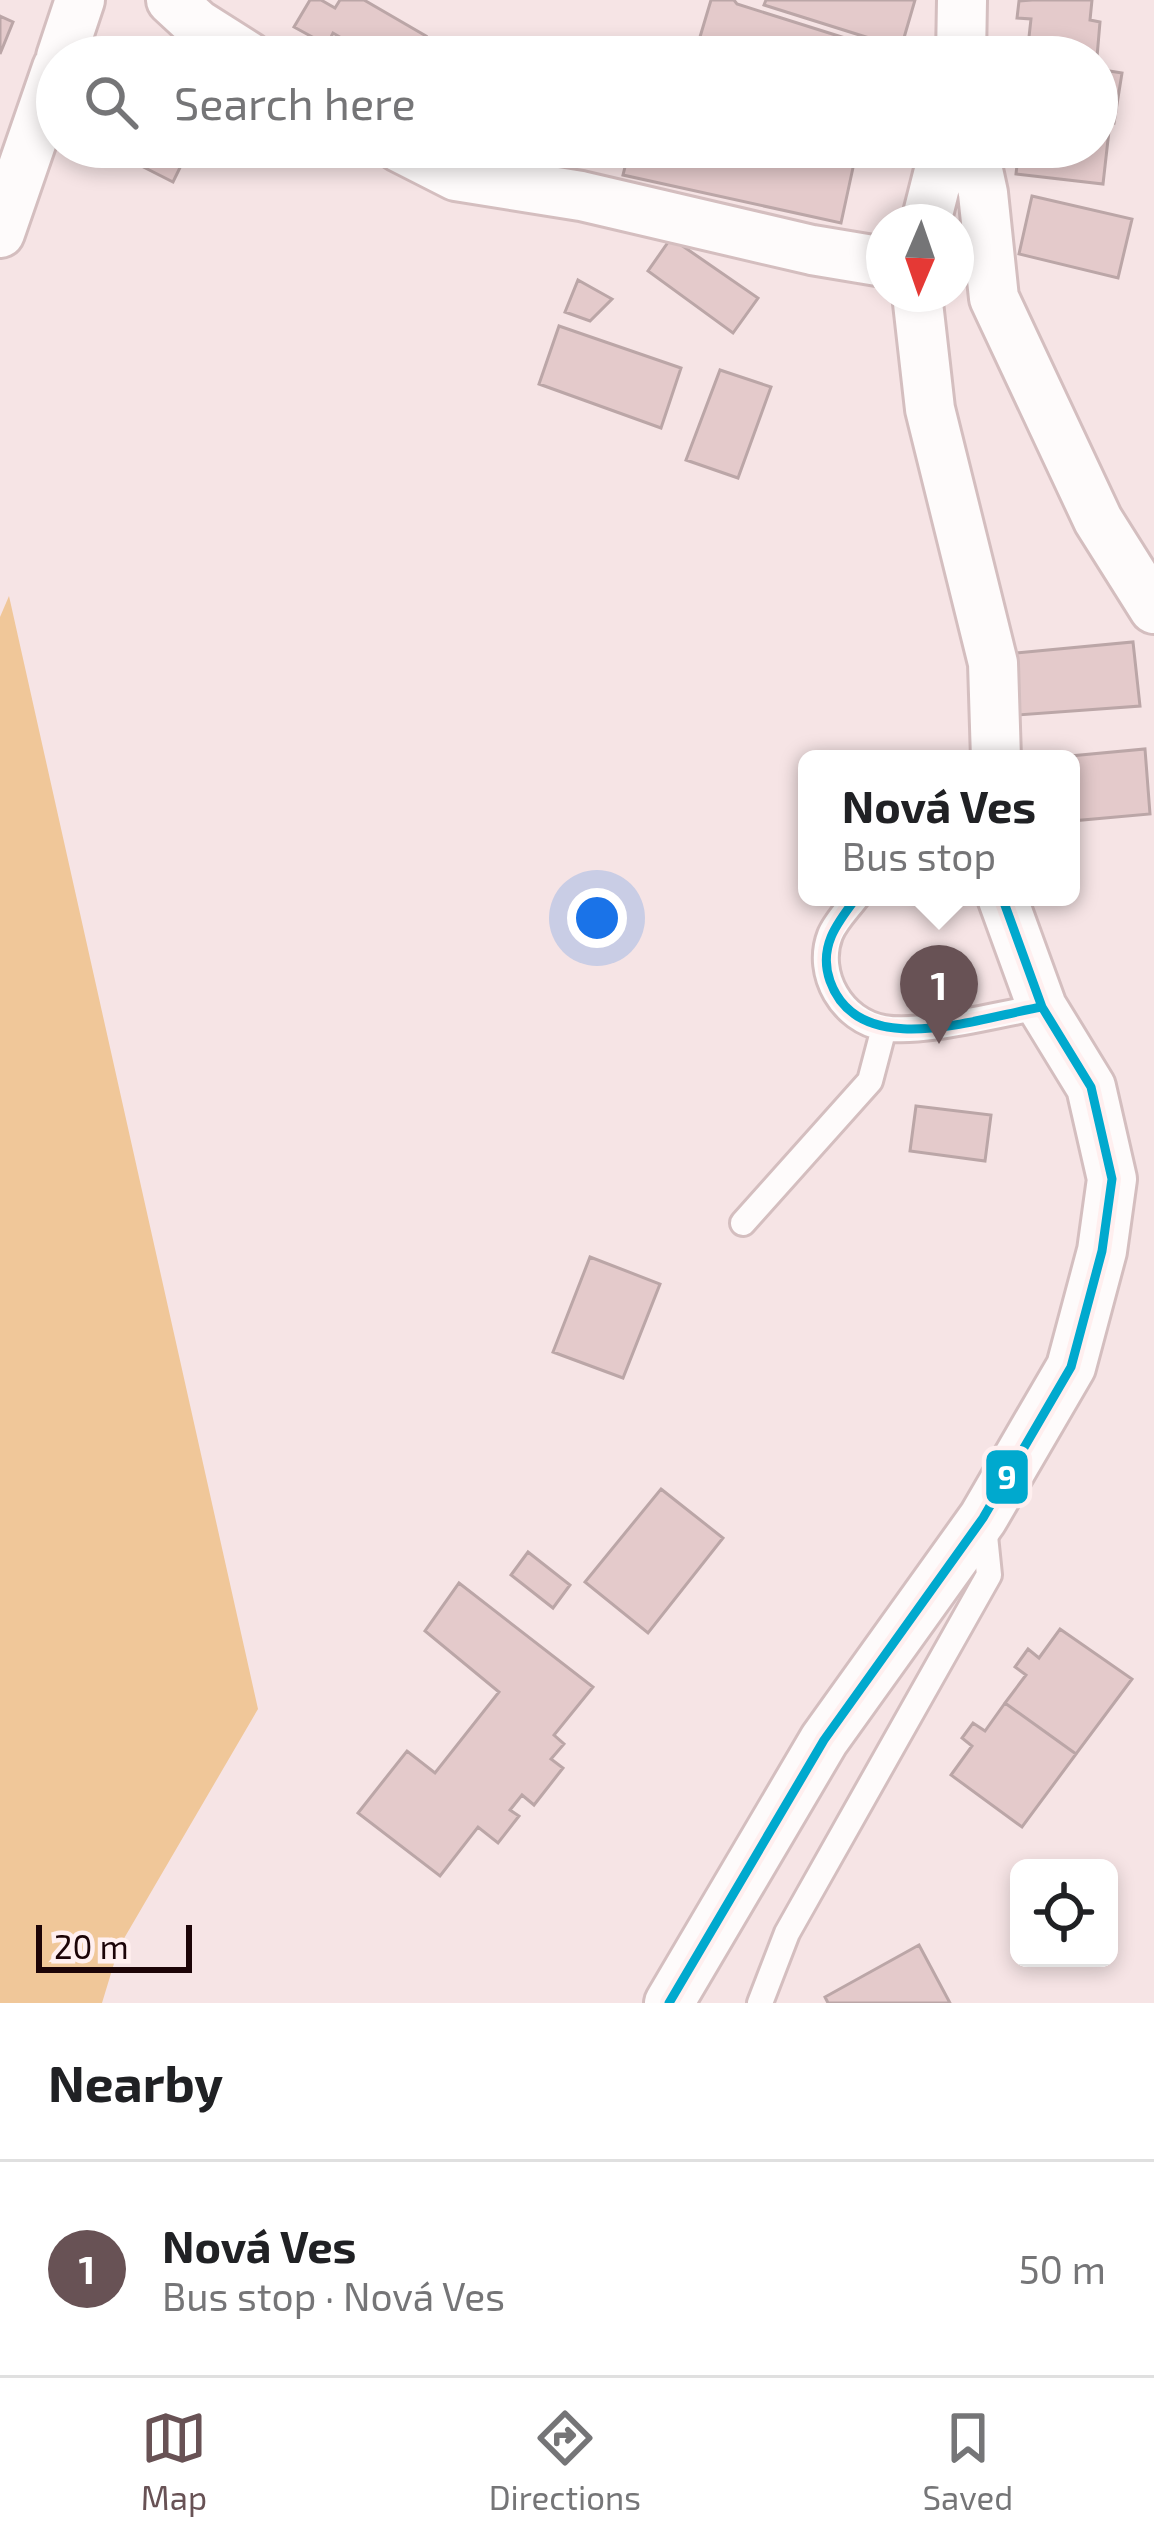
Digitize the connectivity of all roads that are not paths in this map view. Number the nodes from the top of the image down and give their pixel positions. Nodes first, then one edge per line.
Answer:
1 (80, 0) edge
2 (171, 0) edge
3 (962, 0) edge
4 (988, 0) edge
5 (68, 36) edge
6 (216, 36) edge
7 (961, 36) edge
8 (971, 36) edge
9 (36, 129) edge
10 (440, 168) edge
11 (940, 168) edge
12 (978, 168) edge
13 (931, 204) edge
14 (0, 233) edge
15 (866, 259) edge
16 (919, 312) edge
17 (1154, 608) edge
18 (996, 750) edge
19 (850, 906) edge
20 (1005, 906) edge
21 (1042, 1007) junction
22 (884, 1028) junction
23 (743, 1223) dead end
24 (983, 1517) junction
25 (669, 2003) edge
26 (760, 2003) edge

1 - 5 street
2 - 6 street
3 - 7 street
4 - 8 lane
9 - 14 street
10 - 15 street
11 - 13 street
12 - 17 street
16 - 18 street
19 - 22 lane
20 - 21 street
21 - 22 lane
21 - 24 street
22 - 23 lane
24 - 25 street
24 - 26 lane

